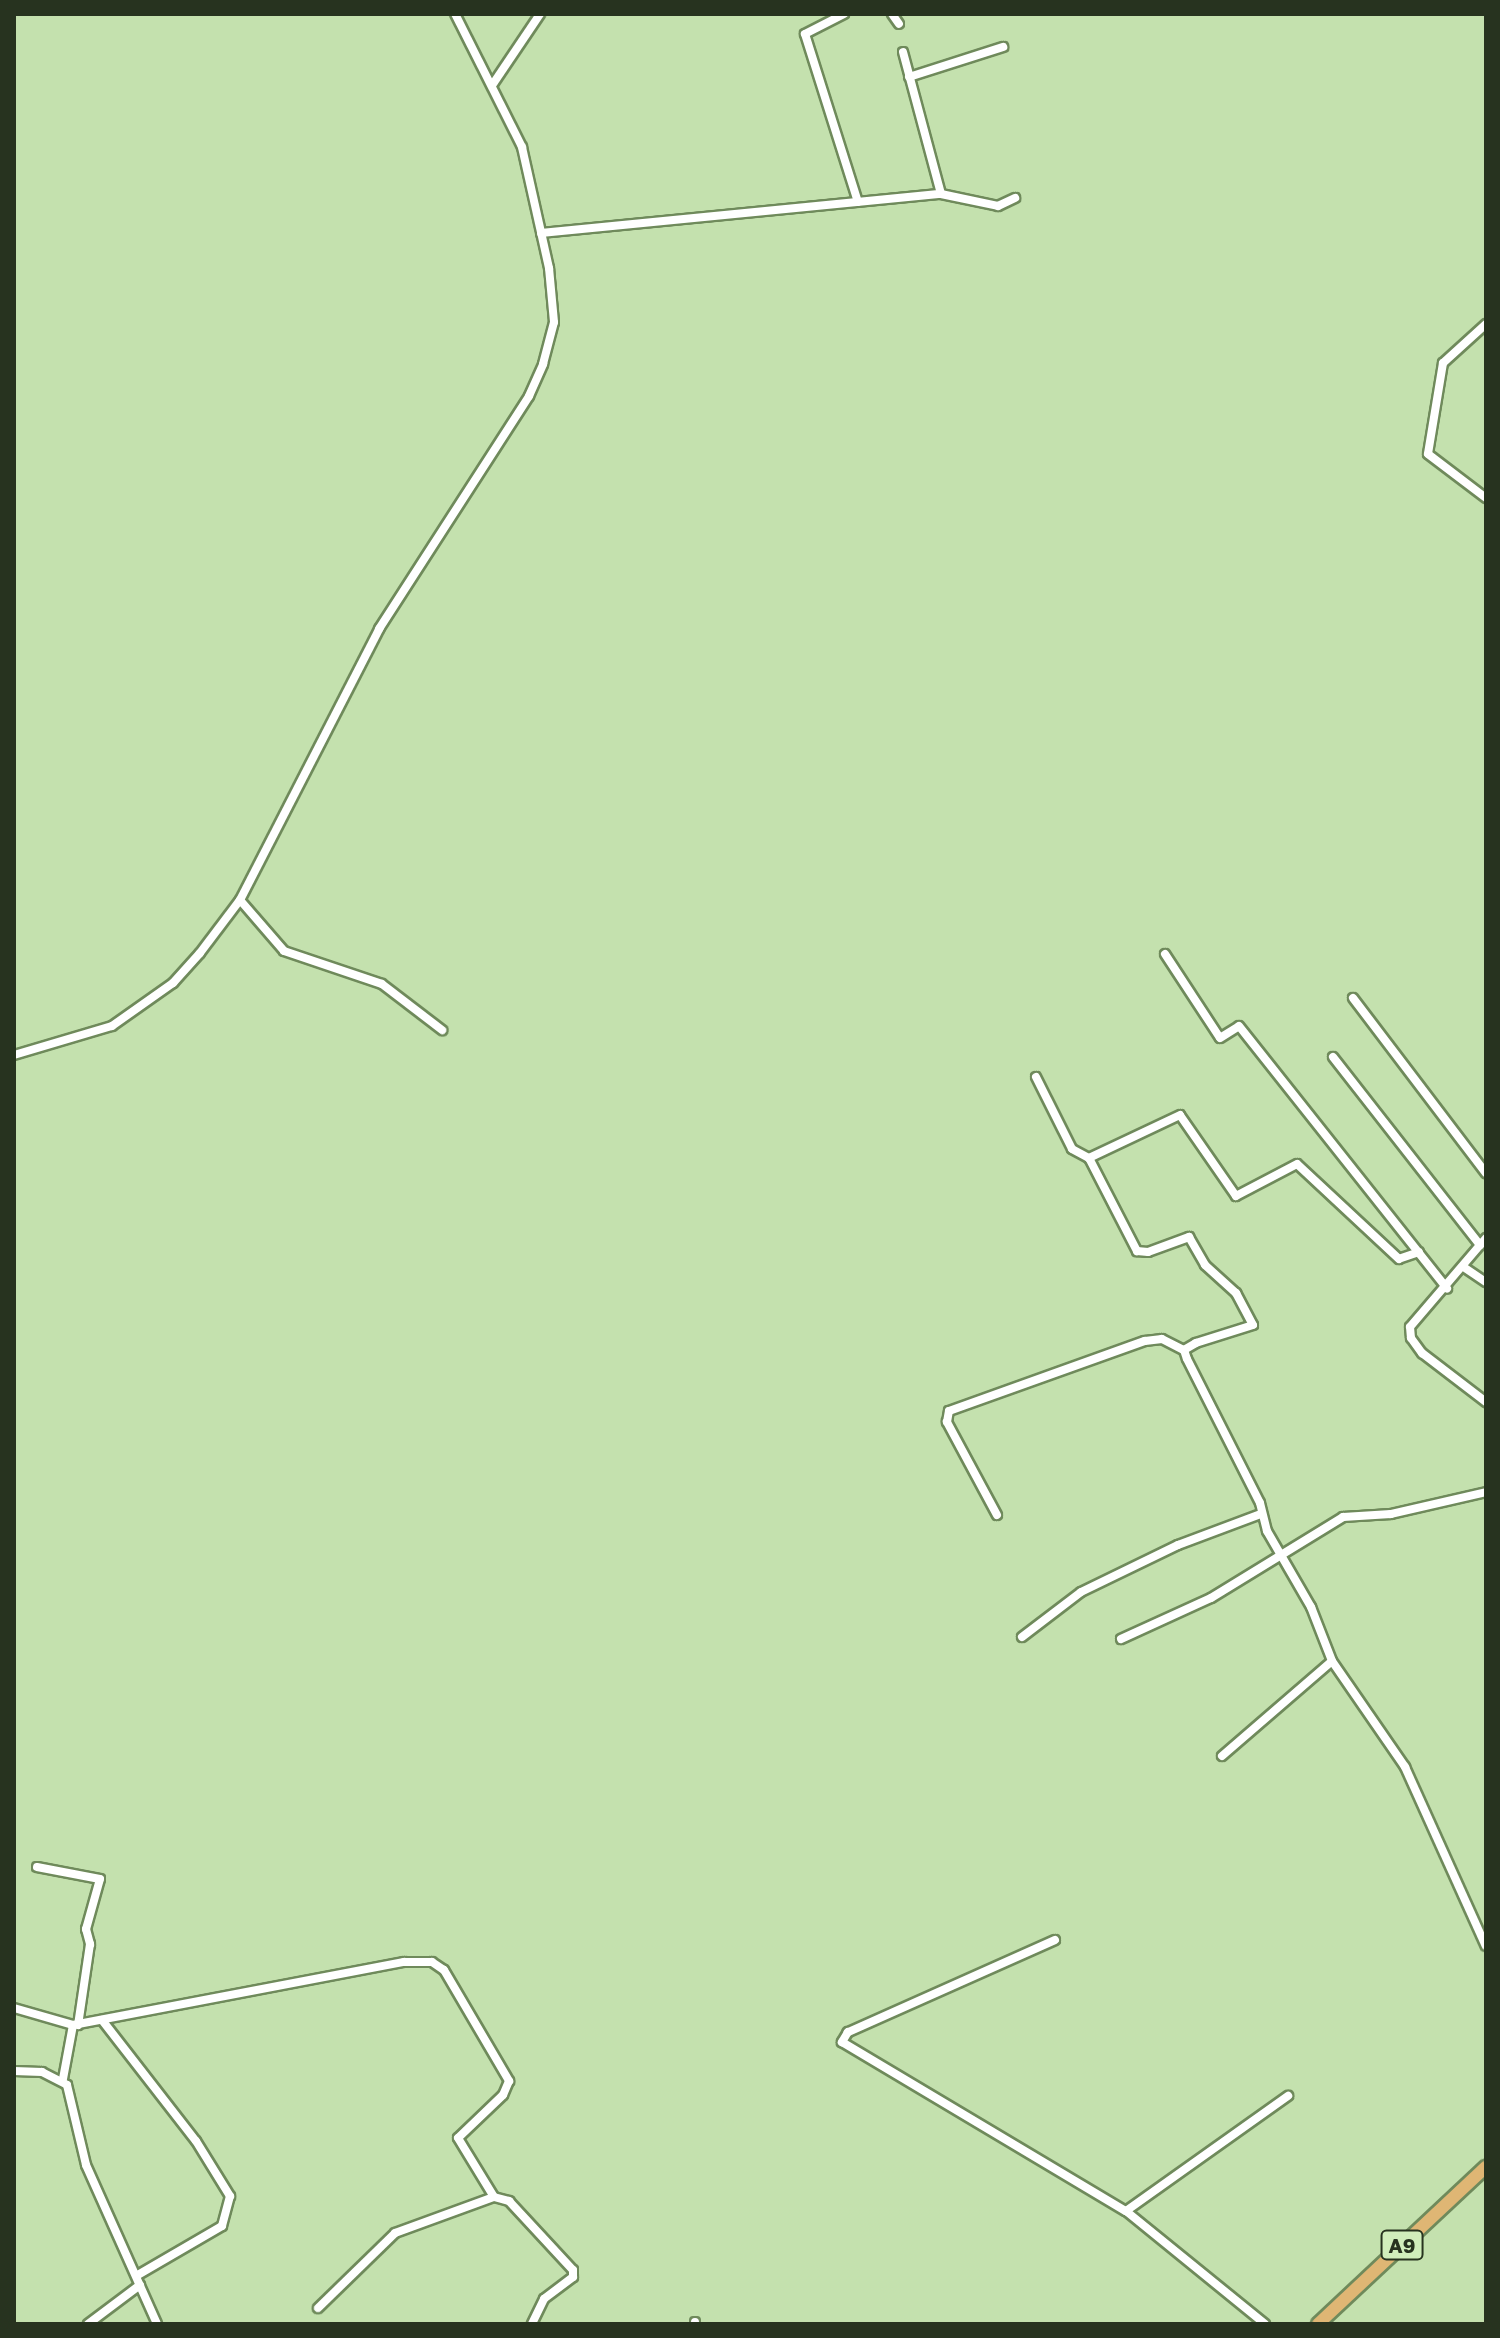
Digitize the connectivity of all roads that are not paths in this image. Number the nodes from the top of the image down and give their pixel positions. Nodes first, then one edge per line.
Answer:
1 (455, 14) edge
2 (540, 14) edge
3 (844, 14) edge
4 (892, 14) edge
5 (899, 24) dead end
6 (1003, 47) dead end
7 (903, 52) dead end
8 (909, 77) junction
9 (493, 84) junction
10 (941, 194) junction
11 (1015, 198) dead end
12 (858, 202) junction
13 (541, 233) junction
14 (1486, 324) edge
15 (1486, 498) edge
16 (240, 900) junction
17 (1165, 954) dead end
18 (1353, 998) dead end
19 (442, 1030) dead end
20 (14, 1055) edge
21 (1333, 1057) dead end
22 (1036, 1077) dead end
23 (1089, 1158) junction
24 (1486, 1173) edge
25 (1483, 1242) edge
26 (1419, 1252) junction
27 (1465, 1268) junction
28 (1486, 1282) edge
29 (1447, 1288) junction
30 (1184, 1350) junction
31 (1486, 1402) edge
32 (1486, 1492) edge
33 (1261, 1514) junction
34 (997, 1515) dead end
35 (1283, 1554) junction
36 (1022, 1637) dead end
37 (1121, 1639) dead end
38 (1332, 1661) junction
39 (1222, 1756) dead end
40 (37, 1867) dead end
41 (1055, 1940) dead end
42 (1486, 1946) edge
43 (14, 2008) edge
44 (102, 2020) junction
45 (75, 2025) junction
46 (14, 2071) edge
47 (63, 2079) junction
48 (1288, 2096) dead end
49 (1486, 2167) edge
50 (494, 2197) junction
51 (1126, 2211) junction
52 (138, 2280) junction
53 (318, 2308) dead end
54 (88, 2324) edge
55 (157, 2324) edge
56 (532, 2324) edge
57 (1265, 2324) edge
58 (1318, 2324) edge

1 - 9 street
2 - 9 street
3 - 12 street
4 - 5 street
6 - 8 street
7 - 8 street
8 - 10 street
9 - 13 street
10 - 11 street
10 - 12 street
12 - 13 street
13 - 16 street
14 - 15 street
16 - 19 street
16 - 20 street
17 - 26 street
18 - 24 street
21 - 25 street
22 - 23 street
23 - 26 street
23 - 30 street
25 - 27 street
26 - 29 street
27 - 28 street
27 - 29 street
29 - 31 street
30 - 33 street
30 - 34 street
32 - 35 street
33 - 35 street
33 - 36 street
35 - 37 street
35 - 38 street
38 - 39 street
38 - 42 street
40 - 45 street
41 - 51 street
43 - 45 street
44 - 45 street
44 - 50 street
44 - 52 street
45 - 47 street
46 - 47 street
47 - 52 street
48 - 51 street
49 - 58 main road, A9
50 - 53 street
50 - 56 street
51 - 57 street
52 - 54 street
52 - 55 street

